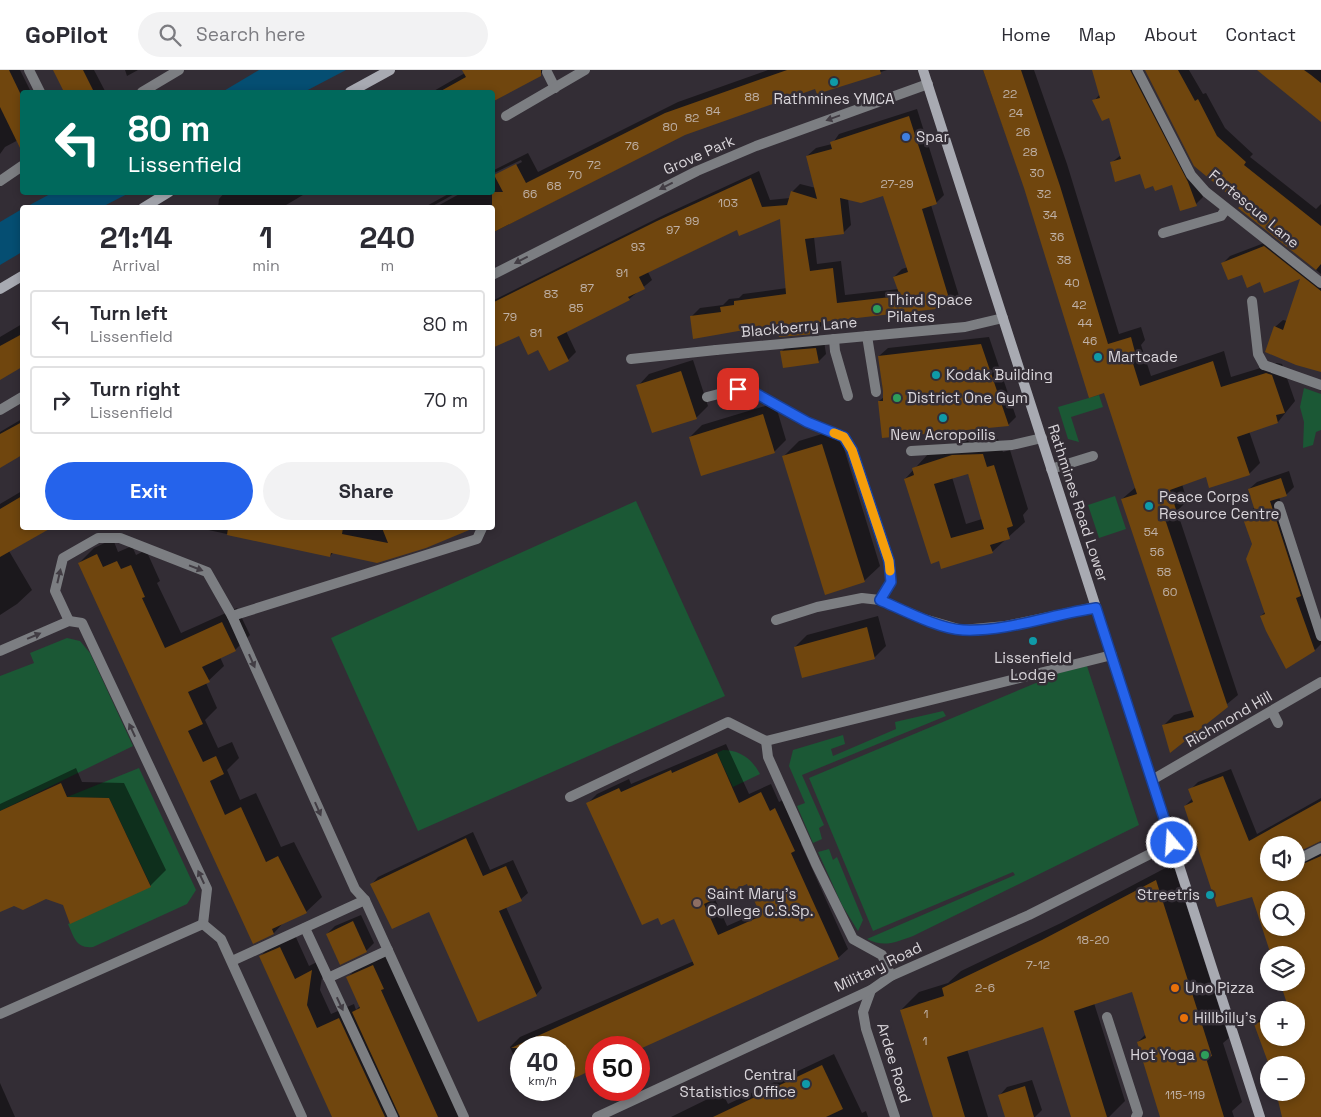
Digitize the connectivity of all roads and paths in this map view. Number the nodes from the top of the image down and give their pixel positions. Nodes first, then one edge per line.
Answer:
1 (29, 70) edge
2 (390, 70) edge
3 (585, 70) edge
4 (923, 70) edge
5 (1137, 70) edge
6 (174, 71) edge
7 (547, 72) dead end
8 (928, 84) junction
9 (555, 88) junction
10 (39, 90) edge
11 (145, 90) edge
12 (354, 90) edge
13 (506, 116) dead end
14 (20, 167) edge
15 (0, 181) edge
16 (164, 195) edge
17 (148, 205) edge
18 (1226, 209) junction
19 (1162, 233) dead end
20 (495, 273) edge
21 (20, 277) edge
22 (1321, 283) edge
23 (0, 289) edge
24 (1252, 301) dead end
25 (1003, 318) junction
26 (867, 336) junction
27 (834, 339) junction
28 (631, 359) dead end
29 (1321, 385) edge
30 (876, 392) dead end
31 (848, 396) dead end
32 (707, 397) dead end
33 (20, 398) edge
34 (0, 410) edge
35 (1042, 438) junction
36 (911, 452) dead end
37 (1093, 456) dead end
38 (1051, 469) junction
39 (1280, 506) dead end
40 (481, 530) edge
41 (880, 600) junction
42 (1096, 608) junction
43 (232, 616) junction
44 (776, 620) dead end
45 (69, 622) junction
46 (1321, 636) edge
47 (0, 651) edge
48 (1112, 655) junction
49 (1321, 682) edge
50 (1272, 712) junction
51 (1278, 723) dead end
52 (766, 741) junction
53 (1152, 780) junction
54 (570, 797) dead end
55 (1172, 843) junction
56 (1321, 848) edge
57 (1305, 856) edge
58 (364, 900) junction
59 (204, 924) junction
60 (305, 928) junction
61 (388, 950) junction
62 (232, 961) junction
63 (891, 976) junction
64 (328, 978) junction
65 (871, 990) junction
66 (0, 1014) edge
67 (1107, 1017) dead end
68 (302, 1117) edge
69 (393, 1117) edge
70 (464, 1117) edge
71 (597, 1117) edge
72 (895, 1117) edge
73 (1136, 1117) edge
74 (1260, 1117) edge

1 - 10 street
2 - 12 main road
3 - 9 street
4 - 8 main road, Rathmines Road Lower
5 - 18 street, Fortescue Lane
6 - 11 street
7 - 9 street
8 -> 20 street, Grove Park
8 - 25 main road, Rathmines Road Lower
9 - 13 street
14 - 15 street
16 - 17 main road
18 - 19 street
18 - 22 street, Fortescue Lane
21 - 23 main road
24 - 29 street
25 - 26 street, Blackberry Lane
25 - 35 main road, Rathmines Road Lower
26 - 27 street, Blackberry Lane
26 - 30 street
27 - 28 street, Blackberry Lane
27 - 31 street
32 - 41 street
33 - 34 street
35 - 36 street
35 - 38 main road, Rathmines Road Lower
37 - 38 street
38 - 42 main road, Rathmines Road Lower
39 - 46 street
40 - 43 street
41 - 42 street
41 - 44 street
42 - 48 main road, Rathmines Road Lower
45 -> 43 street
43 -> 58 street
47 -> 45 street
59 -> 45 street
48 - 52 street
48 - 53 main road, Rathmines Road Lower
49 - 50 street, Richmond Hill
50 - 51 street
50 - 53 street, Richmond Hill
52 - 54 street
52 - 63 street
53 - 55 main road, Rathmines Road Lower
55 - 63 street, Military Road
55 - 74 main road, Rathmines Road Lower
56 - 57 street
58 - 60 street
58 - 61 street
59 - 62 street
59 - 66 street
60 - 62 street
60 - 64 street
61 - 64 street
61 - 70 street
62 - 68 street
63 - 65 street, Military Road
64 -> 69 street
65 - 71 street, Military Road
65 - 72 street, Ardee Road
67 - 73 street

